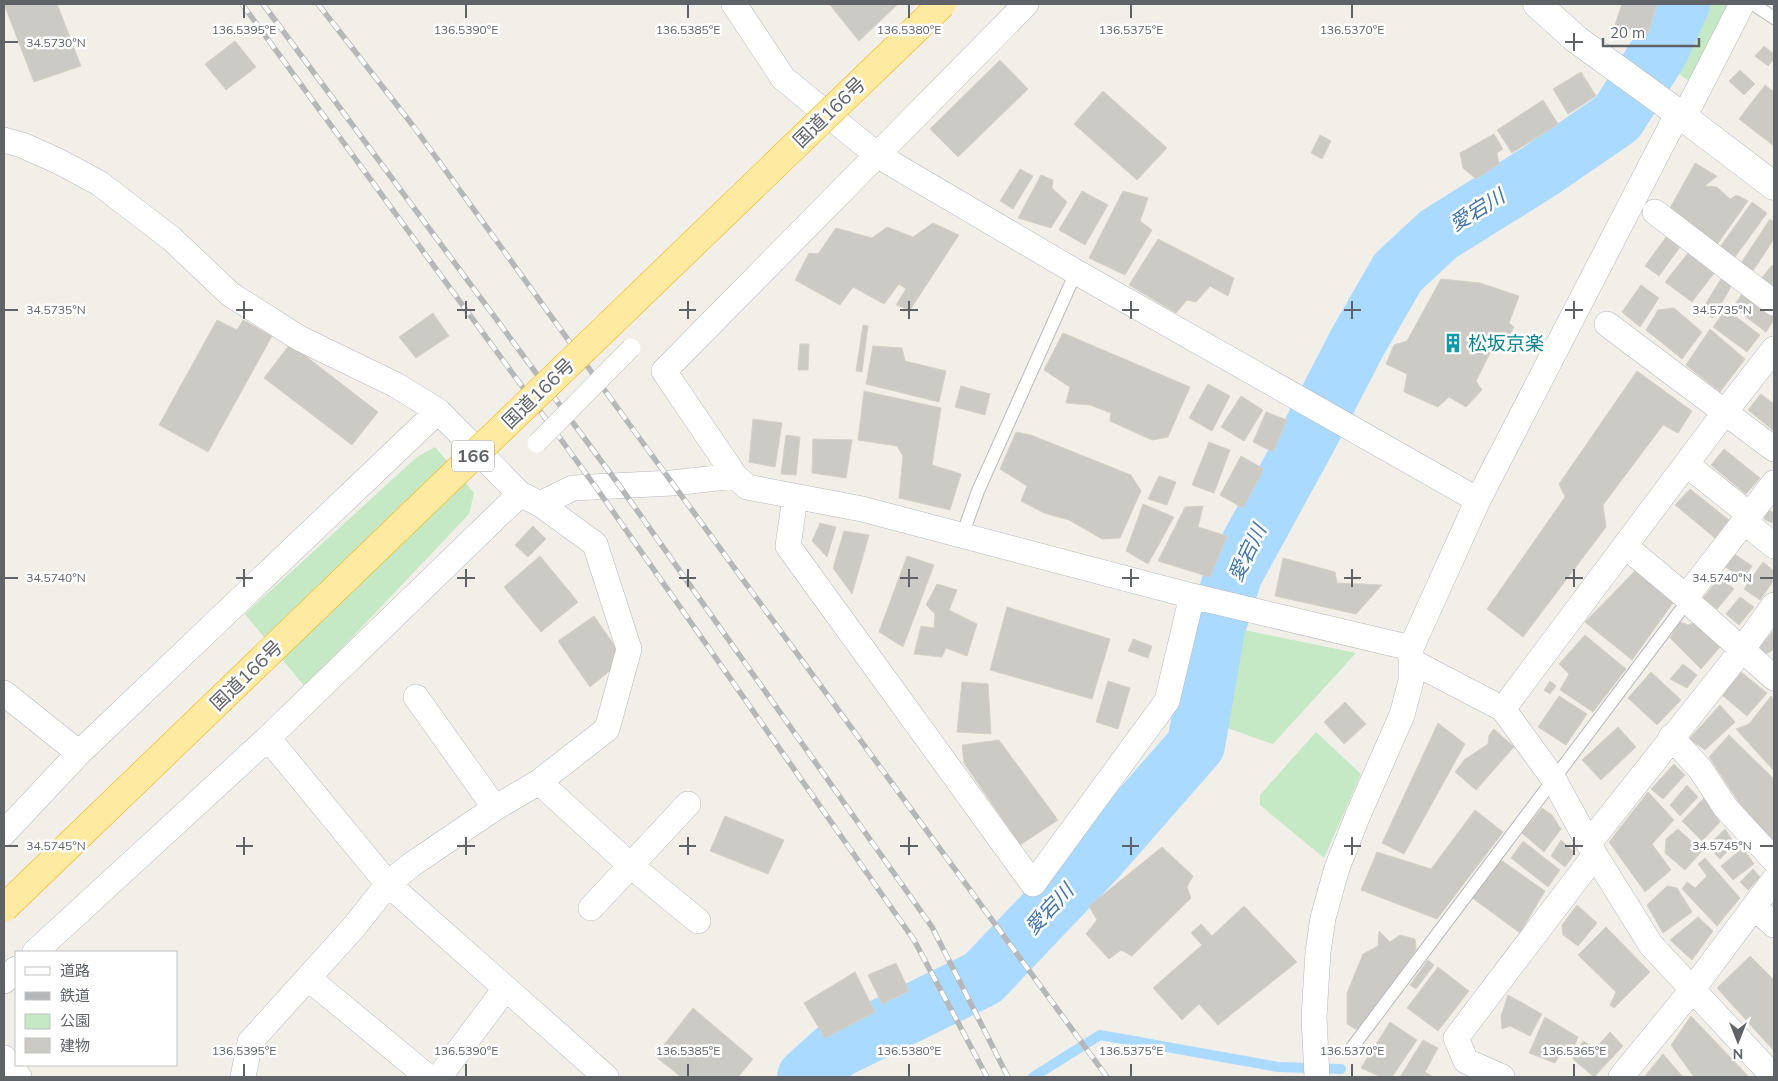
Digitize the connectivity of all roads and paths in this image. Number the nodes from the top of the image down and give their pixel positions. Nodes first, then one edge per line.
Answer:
1 (734, 4) edge
2 (942, 4) edge
3 (1026, 4) edge
4 (1537, 4) edge
5 (1742, 4) edge
6 (1753, 4) edge
7 (1774, 18) edge
8 (1673, 110) junction
9 (4, 140) edge
10 (877, 155) junction
11 (1774, 186) edge
12 (1654, 212) dead end
13 (1076, 272) junction
14 (1774, 303) edge
15 (1607, 324) dead end
16 (631, 348) dead end
17 (1774, 349) edge
18 (438, 411) junction
19 (1725, 412) junction
20 (536, 443) dead end
21 (1774, 448) edge
22 (1686, 464) junction
23 (736, 476) junction
24 (1774, 482) edge
25 (795, 498) junction
26 (530, 499) junction
27 (1478, 500) junction
28 (1748, 518) junction
29 (962, 536) junction
30 (1625, 546) junction
31 (1774, 546) edge
32 (1200, 598) junction
33 (1683, 604) junction
34 (1774, 606) edge
35 (1742, 650) junction
36 (1411, 655) junction
37 (1774, 678) edge
38 (4, 693) edge
39 (416, 697) dead end
40 (1503, 709) junction
41 (1671, 737) junction
42 (268, 738) junction
43 (79, 753) junction
44 (1554, 778) junction
45 (539, 782) junction
46 (688, 804) dead end
47 (495, 808) junction
48 (4, 833) edge
49 (1592, 849) junction
50 (1774, 860) edge
51 (630, 865) junction
52 (1774, 880) edge
53 (388, 884) junction
54 (4, 908) edge
55 (591, 908) dead end
56 (1755, 908) junction
57 (698, 921) dead end
58 (1774, 925) edge
59 (36, 951) edge
60 (15, 970) edge
61 (308, 978) junction
62 (4, 980) edge
63 (505, 989) junction
64 (1692, 990) junction
65 (1350, 1049) dead end
66 (4, 1058) edge
67 (19, 1077) edge
68 (244, 1077) edge
69 (428, 1077) edge
70 (436, 1077) edge
71 (606, 1077) edge
72 (1317, 1077) edge
73 (1502, 1077) edge
74 (1621, 1077) edge
75 (1774, 1077) edge

1 - 10 street
2 - 54 highway, 国道166号 / 166, bridge
3 - 10 street
4 - 8 street
5 - 8 street
6 - 7 lane
8 - 11 street
8 - 27 street
9 - 18 street
10 - 13 street
10 - 23 street
12 - 14 street
13 - 27 street
13 - 29 lane
15 - 19 street
16 - 20 street, bridge
17 - 19 street
18 - 26 street
18 - 43 street
19 - 21 street
19 - 22 street
22 - 28 street
22 - 30 street
23 - 25 street
23 - 26 street
24 - 28 street
25 - 29 street
25 - 32 street
26 - 42 street
26 - 45 street
27 - 36 street
28 - 31 street
28 - 33 street
29 - 32 street
30 - 33 street
30 - 40 street
32 - 36 street
33 - 35 street
33 - 44 lane
34 - 35 street
35 - 37 street
35 - 41 street
36 - 40 street
36 - 72 street
38 - 43 street
39 - 47 street
40 - 44 street
41 - 49 street
41 - 50 street
42 - 53 street
42 - 59 street
43 - 48 street
44 - 49 street
44 - 65 lane
45 - 47 street
45 - 51 street
46 - 51 street
47 - 53 street
49 - 64 street
49 - 73 street
51 - 55 street
51 - 57 street
52 - 56 street
53 - 61 street
53 - 63 street
56 - 58 street
56 - 64 street
60 - 62 street
61 - 68 street
61 - 69 street
63 - 70 street
63 - 71 street
64 - 74 street
64 - 75 street
66 - 67 street

